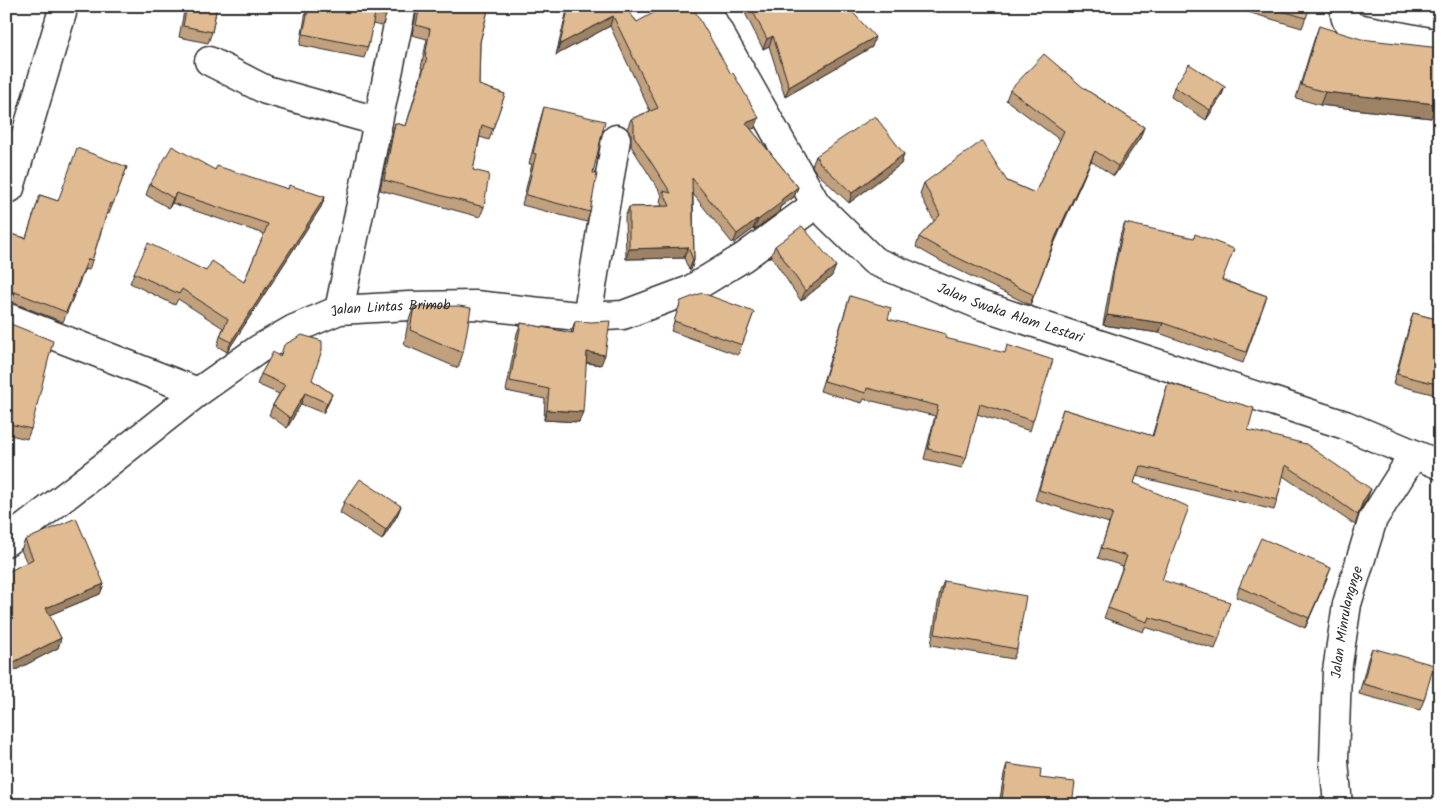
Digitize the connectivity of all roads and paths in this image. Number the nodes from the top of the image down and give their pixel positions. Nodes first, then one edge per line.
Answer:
1 (402, 6) edge
2 (704, 6) edge
3 (1345, 6) edge
4 (62, 13) dead end
5 (1440, 44) edge
6 (209, 61) dead end
7 (377, 121) junction
8 (616, 139) dead end
9 (7, 192) edge
10 (816, 204) junction
11 (339, 310) junction
12 (6, 317) edge
13 (588, 317) junction
14 (198, 392) junction
15 (1414, 454) junction
16 (1440, 465) edge
17 (6, 542) edge
18 (1338, 805) edge

1 - 7 street
2 - 10 street, Jalan Swaka Alam Lestari
3 - 5 street
4 - 9 street
6 - 7 street
7 - 11 street
8 - 13 street
10 - 13 street, Jalan Lintas Brimob
10 - 15 street, Jalan Swaka Alam Lestari
11 - 13 street, Jalan Lintas Brimob
11 - 14 street, Jalan Lintas Brimob
12 - 14 street
14 - 17 street, Jalan Lintas Brimob
15 - 16 street, Jalan Swaka Alam Lestari
15 - 18 street, Jalan Minrulangnge

